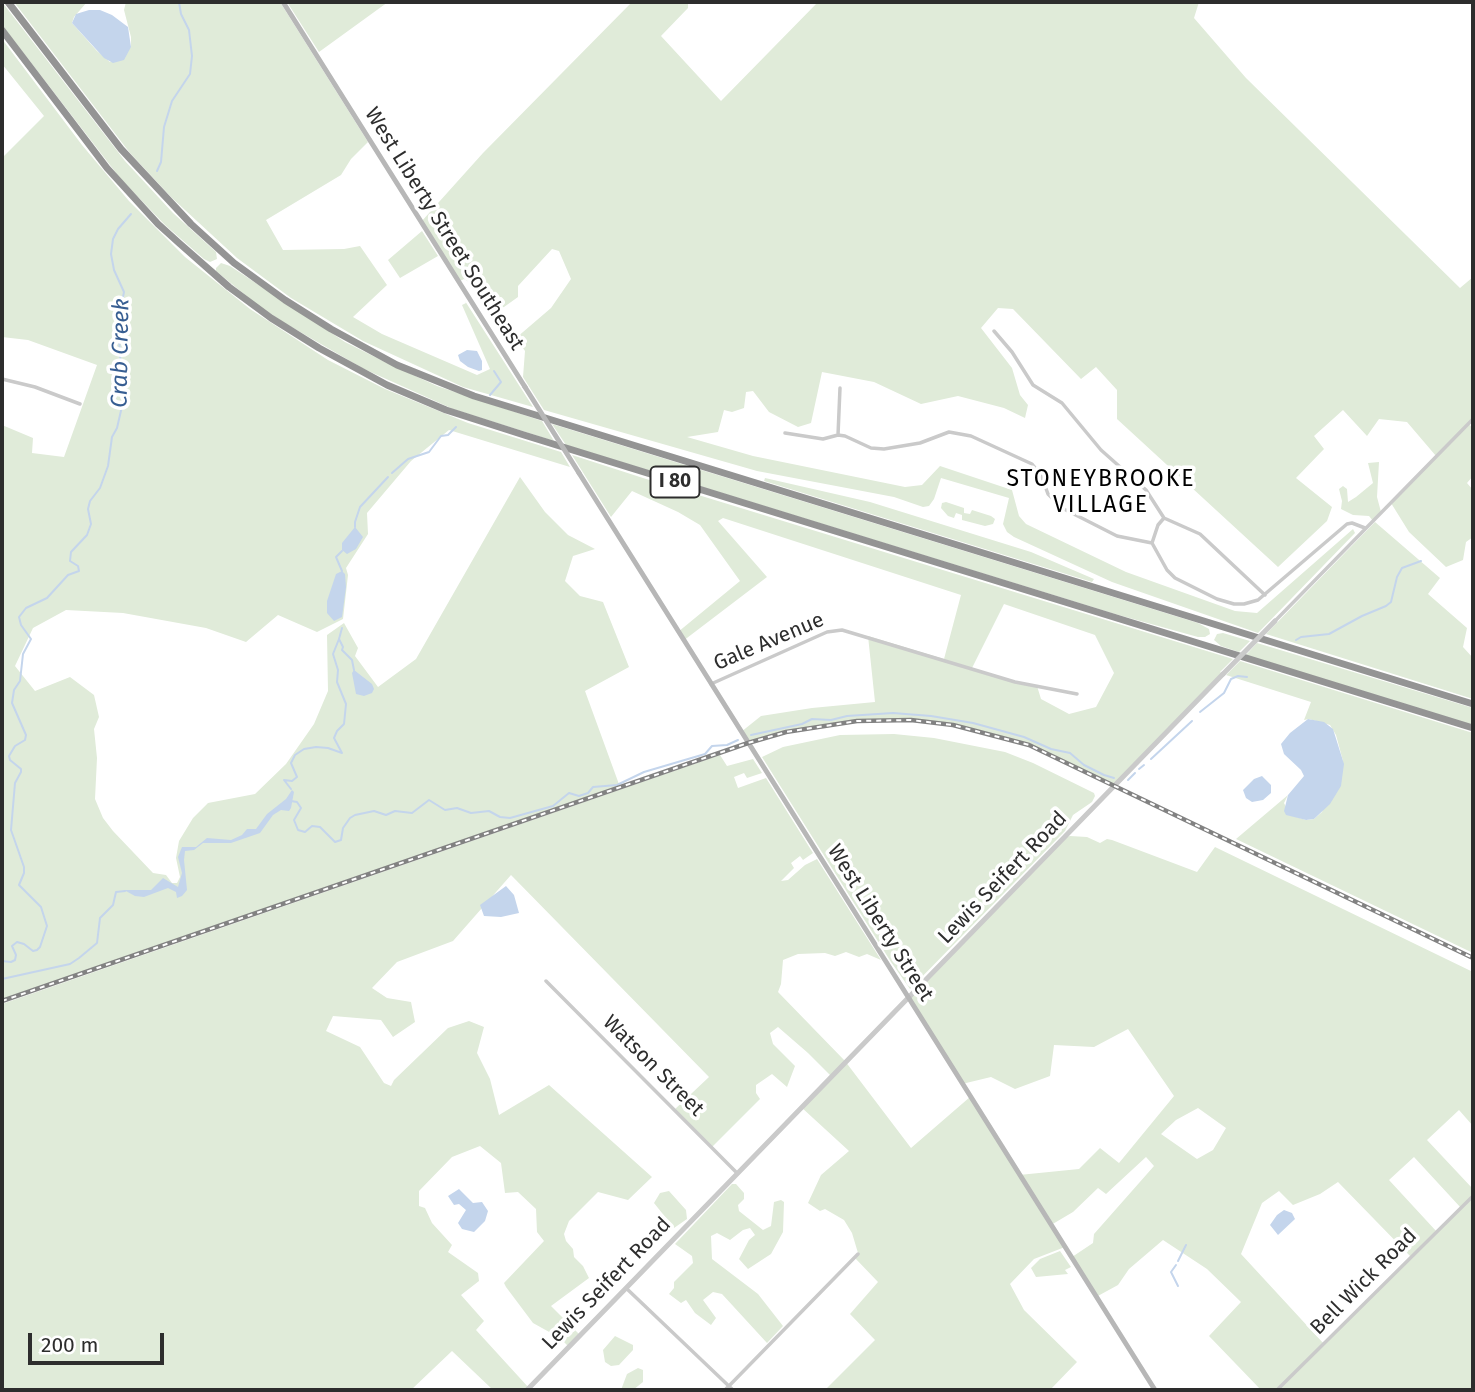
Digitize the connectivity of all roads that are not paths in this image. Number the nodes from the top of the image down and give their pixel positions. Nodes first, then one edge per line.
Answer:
1 (8, 2) edge
2 (283, 2) edge
3 (2, 30) edge
4 (994, 331) dead end
5 (2, 379) edge
6 (840, 388) dead end
7 (80, 404) dead end
8 (1473, 419) edge
9 (785, 433) dead end
10 (838, 435) junction
11 (579, 473) joint
12 (1164, 518) junction
13 (1365, 528) junction
14 (1152, 543) junction
15 (1265, 595) junction
16 (1275, 621) joint
17 (711, 684) junction
18 (1077, 694) dead end
19 (1473, 704) edge
20 (1473, 728) edge
21 (547, 981) dead end
22 (908, 997) junction
23 (737, 1173) junction
24 (1473, 1196) edge
25 (858, 1254) dead end
26 (626, 1288) junction
27 (726, 1388) edge
28 (527, 1390) edge
29 (733, 1390) edge
30 (1155, 1390) edge
31 (1278, 1390) edge

1 - 19 highway, I 80
2 - 11 main road, West Liberty Street Southeast, bridge
3 - 20 highway, I 80
4 - 12 street
5 - 7 street
6 - 10 street
8 - 13 street, Lewis Seifert Road
9 - 10 street
10 - 14 street
11 - 17 main road, West Liberty Street
12 - 14 street
12 - 15 street
13 - 15 street
13 - 16 street, Lewis Seifert Road
14 - 15 street
16 - 22 street, Lewis Seifert Road, bridge
17 - 18 street, Gale Avenue
17 - 22 main road, West Liberty Street
21 - 23 street, Watson Street
22 - 23 street, Lewis Seifert Road
22 - 30 main road, West Liberty Street
23 - 26 street, Lewis Seifert Road
24 - 31 street, Bell Wick Road
25 - 27 street
26 - 27 street
26 - 28 street, Lewis Seifert Road
27 - 29 street

